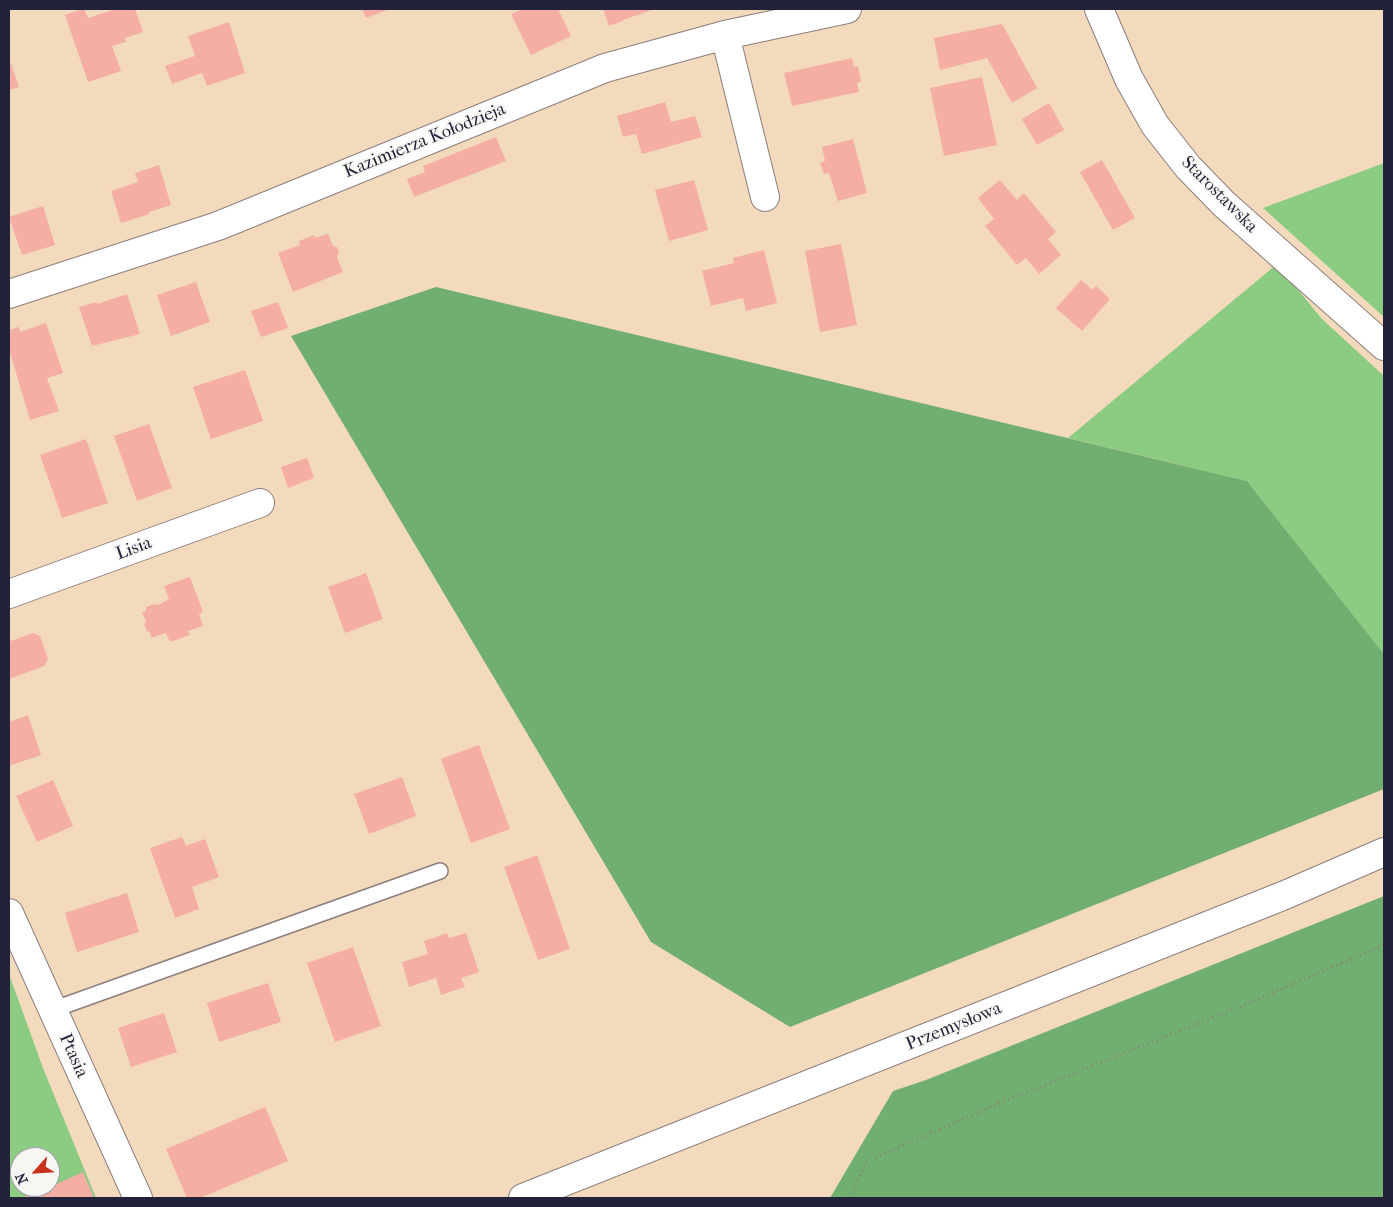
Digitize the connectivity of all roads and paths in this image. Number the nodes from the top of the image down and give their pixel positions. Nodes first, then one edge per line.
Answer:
1 (847, 9) edge
2 (1100, 9) edge
3 (725, 35) junction
4 (765, 197) dead end
5 (9, 294) edge
6 (1384, 346) edge
7 (260, 503) dead end
8 (9, 594) edge
9 (1384, 852) edge
10 (440, 871) dead end
11 (9, 913) edge
12 (1384, 944) edge
13 (52, 1010) junction
14 (138, 1198) edge
15 (523, 1198) edge
16 (849, 1198) edge

1 - 3 street, Kazimierza Kołodzieja
2 - 6 street, Starostawska
3 - 4 street
3 - 5 street, Kazimierza Kołodzieja
7 - 8 street, Lisia
9 - 15 street, Przemysłowa
10 - 13 lane
11 - 13 street, Ptasia
12 - 16 path
13 - 14 street, Ptasia

